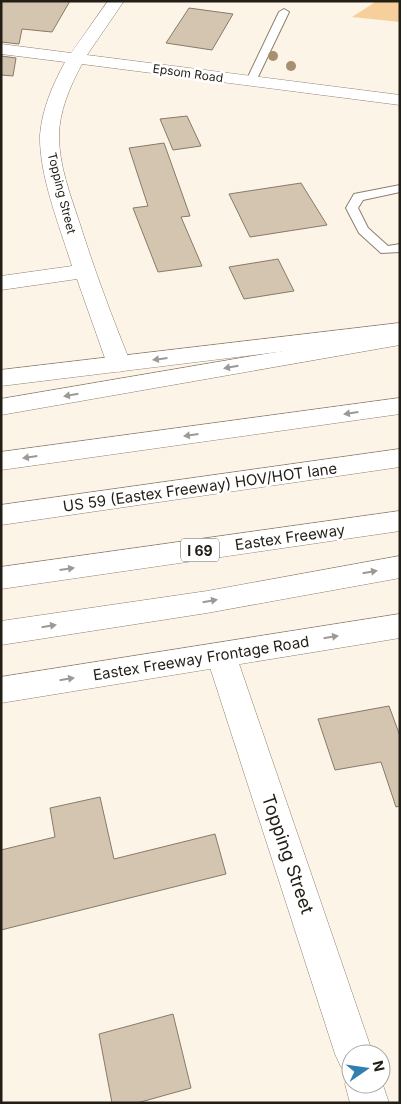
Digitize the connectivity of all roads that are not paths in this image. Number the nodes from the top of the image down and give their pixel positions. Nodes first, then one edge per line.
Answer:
1 (116, 1) edge
2 (284, 12) dead end
3 (1, 49) edge
4 (74, 58) junction
5 (250, 81) junction
6 (400, 100) edge
7 (400, 188) edge
8 (400, 248) edge
9 (84, 272) junction
10 (1, 284) edge
11 (400, 330) edge
12 (400, 338) edge
13 (119, 364) junction
14 (1, 378) edge
15 (400, 406) edge
16 (1, 407) edge
17 (400, 458) edge
18 (1, 460) edge
19 (1, 515) edge
20 (400, 521) edge
21 (400, 567) edge
22 (1, 578) edge
23 (400, 626) edge
24 (1, 633) edge
25 (221, 655) junction
26 (1, 690) edge
27 (351, 1044) edge

1 - 4 main road, Topping Street
2 - 5 lane
3 - 4 main road, Epsom Road
4 - 5 main road, Epsom Road
4 - 9 main road, Topping Street
5 - 6 main road, Epsom Road
7 - 8 lane
9 - 10 main road
9 - 13 main road, Topping Street
11 -> 13 main road
12 -> 16 main road
13 - 14 main road
15 -> 18 main road
17 - 19 main road, US 59 (Eastex Freeway) HOV/HOT lane
22 -> 20 main road, Eastex Freeway / I 69
24 -> 21 main road
25 -> 23 main road, Eastex Freeway Frontage Road
26 -> 25 main road, Eastex Freeway Frontage Road
25 - 27 main road, Topping Street

